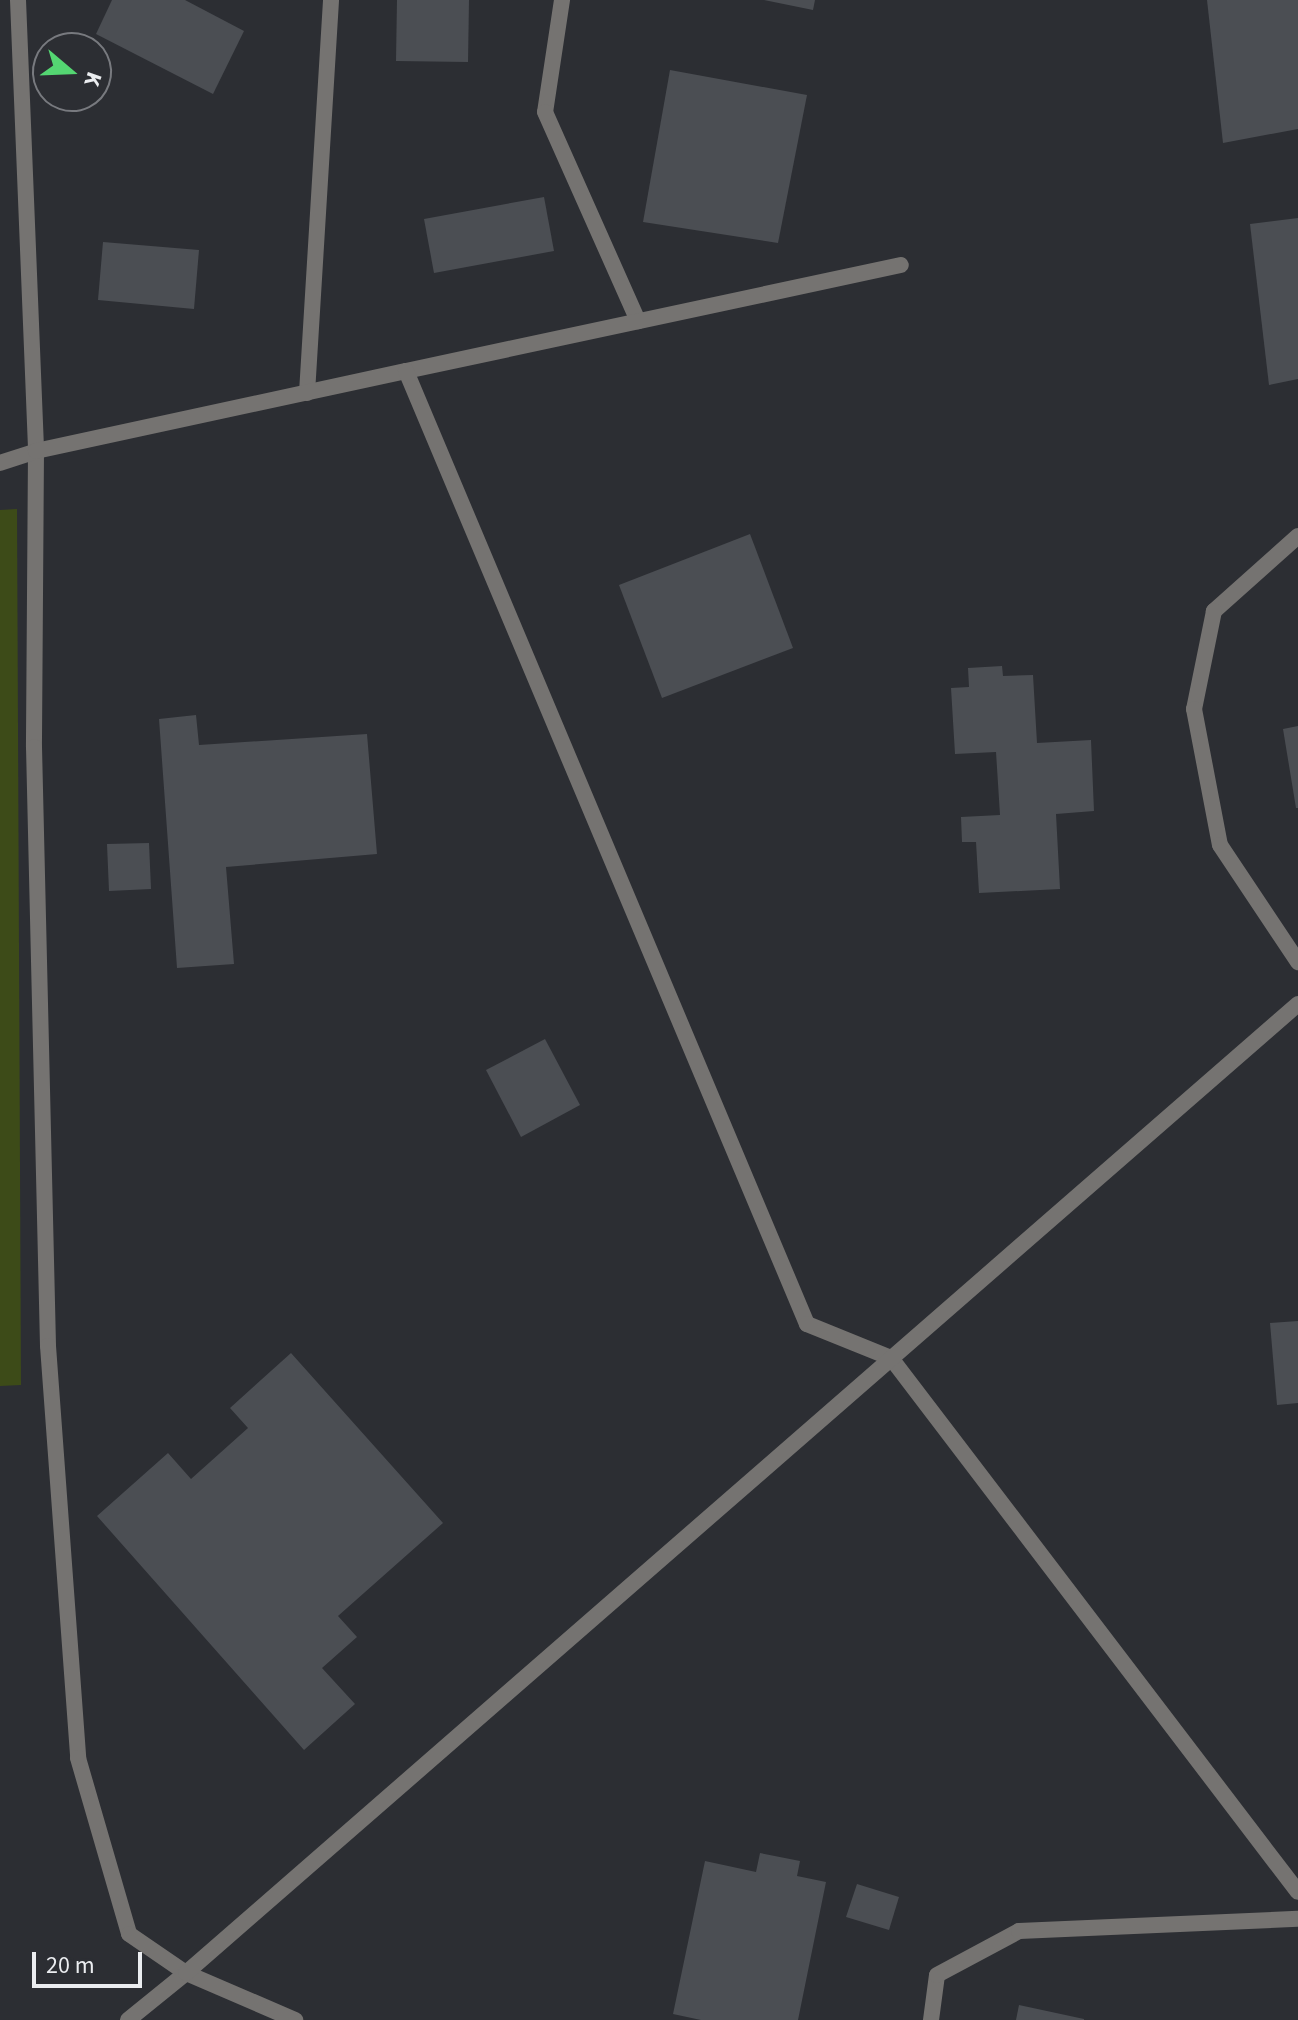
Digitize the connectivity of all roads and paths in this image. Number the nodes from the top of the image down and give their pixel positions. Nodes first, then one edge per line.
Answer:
1 (18, 0) edge
2 (331, 0) edge
3 (562, 0) edge
4 (901, 265) dead end
5 (638, 321) junction
6 (406, 371) junction
7 (307, 393) junction
8 (36, 451) junction
9 (0, 463) edge
10 (1298, 536) edge
11 (1298, 962) edge
12 (1298, 1004) edge
13 (891, 1358) junction
14 (1298, 1892) edge
15 (1298, 1919) edge
16 (186, 1973) junction
17 (128, 2020) edge
18 (295, 2020) edge
19 (931, 2020) edge

1 - 8 street
2 - 7 street
3 - 5 street
4 - 5 street
5 - 6 street
6 - 7 street
6 - 13 street
7 - 8 street
8 - 9 street
8 - 16 street
10 - 11 street
12 - 13 street
13 - 14 street
13 - 16 street
15 - 19 street
16 - 17 street
16 - 18 street

